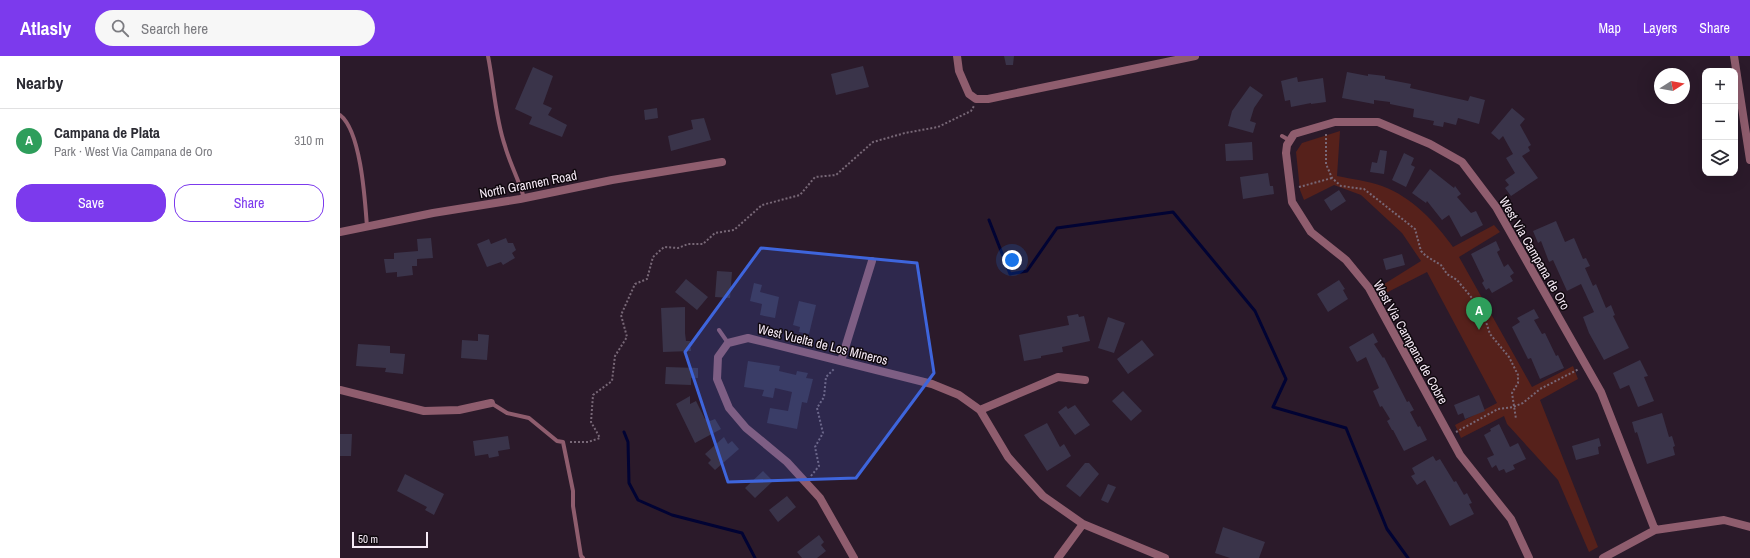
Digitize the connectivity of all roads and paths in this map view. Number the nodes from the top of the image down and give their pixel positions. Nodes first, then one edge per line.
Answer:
1 (488, 56) edge
2 (957, 56) edge
3 (1195, 56) edge
4 (1734, 56) edge
5 (979, 99) junction
6 (340, 115) edge
7 (1326, 124) junction
8 (1282, 136) dead end
9 (1289, 140) junction
10 (1750, 160) edge
11 (722, 162) dead end
12 (1332, 178) junction
13 (1290, 189) junction
14 (524, 198) junction
15 (367, 227) junction
16 (340, 232) edge
17 (872, 261) dead end
18 (719, 330) dead end
19 (728, 344) junction
20 (841, 361) junction
21 (1586, 366) junction
22 (1085, 380) dead end
23 (340, 390) edge
24 (491, 403) joint
25 (1513, 407) junction
26 (980, 410) junction
27 (1516, 419) dead end
28 (1449, 436) junction
29 (563, 442) junction
30 (805, 481) junction
31 (1083, 524) junction
32 (1750, 527) edge
33 (1655, 530) junction
34 (583, 558) edge
35 (854, 558) edge
36 (1058, 558) edge
37 (1165, 558) edge
38 (1529, 558) edge
39 (1603, 558) edge

1 - 14 lane
2 - 5 street
3 - 5 street
4 - 10 street
5 - 29 path
6 - 15 lane
7 - 9 street, West Via Campana de Oro
7 - 12 path
7 - 21 street, West Via Campana de Oro
8 - 9 lane
9 - 13 street, West Via Campana de Cobre
11 - 14 street, North Grannen Road
12 - 13 path
12 - 25 path
13 - 28 street, West Via Campana de Cobre
14 - 15 street, North Grannen Road
15 - 16 street, North Grannen Road
17 - 20 street
18 - 19 lane
19 - 20 street, West Vuelta de Los Mineros
19 - 30 street
20 - 26 street, West Vuelta de Los Mineros
20 - 30 path
21 - 25 path
21 - 33 street, West Via Campana de Oro
22 - 26 street
23 - 24 street
24 - 29 lane
25 - 27 path
25 - 28 path
26 - 31 street
28 - 38 street, West Via Campana de Cobre
29 - 34 lane
30 - 35 street
31 - 36 street
31 - 37 street
32 - 33 street
33 - 39 street

